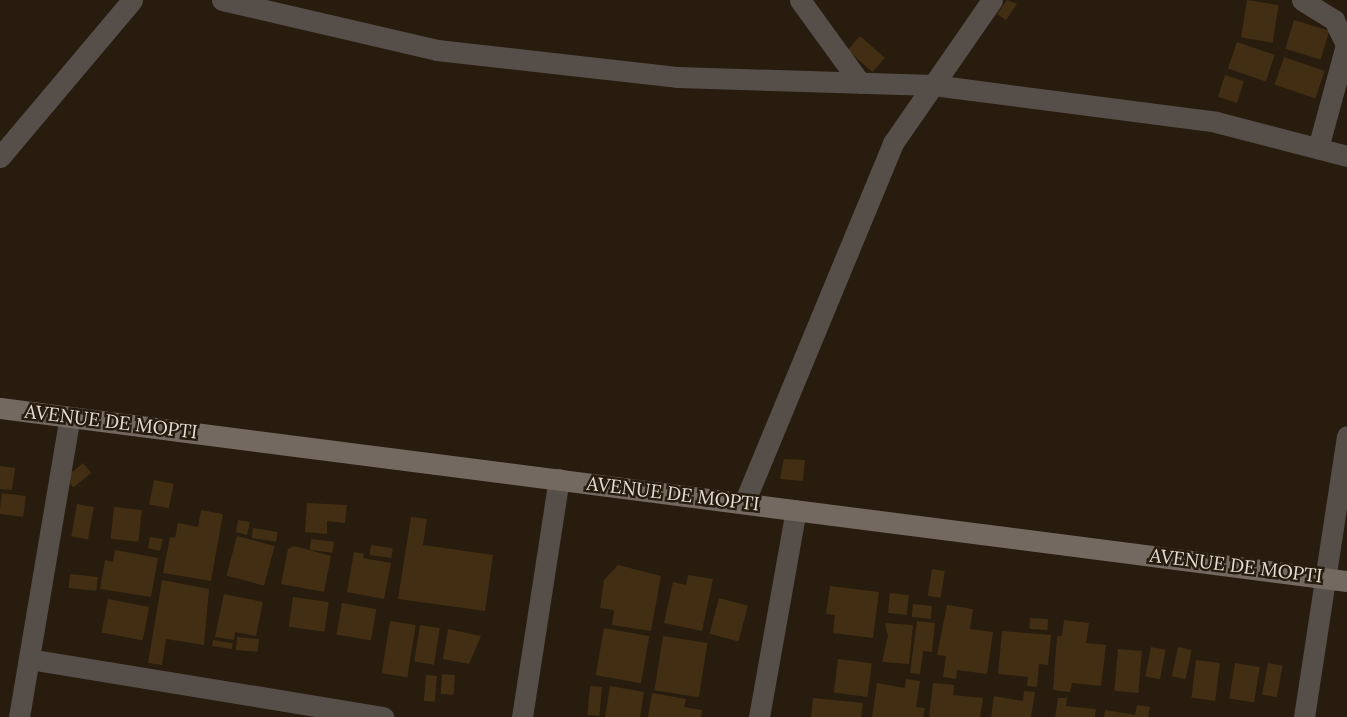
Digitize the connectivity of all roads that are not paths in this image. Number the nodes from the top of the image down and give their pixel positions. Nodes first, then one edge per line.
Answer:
1 (132, 0) edge
2 (222, 0) edge
3 (800, 0) edge
4 (992, 0) edge
5 (1302, 0) edge
6 (860, 83) junction
7 (933, 85) junction
8 (1318, 148) junction
9 (0, 156) edge
10 (1347, 156) edge
11 (0, 408) edge
12 (70, 416) junction
13 (1347, 436) edge
14 (559, 480) junction
15 (744, 503) junction
16 (796, 510) junction
17 (1337, 579) edge
18 (29, 659) junction
19 (299, 710) edge
20 (19, 717) edge
21 (383, 717) edge
22 (522, 717) edge
23 (759, 717) edge
24 (1304, 717) edge

1 - 9 street
2 - 6 street
3 - 6 street
4 - 7 street
5 - 8 street
6 - 7 street
7 - 8 street
7 - 15 street
8 - 10 street
11 - 12 street, AVENUE DE MOPTI
12 - 14 street, AVENUE DE MOPTI
12 - 18 street
13 - 17 street
14 - 15 street, AVENUE DE MOPTI
14 - 22 street
15 - 16 street, AVENUE DE MOPTI
16 - 17 street, AVENUE DE MOPTI
16 - 23 street
17 - 24 street
18 - 19 street
18 - 20 street
19 - 21 street

